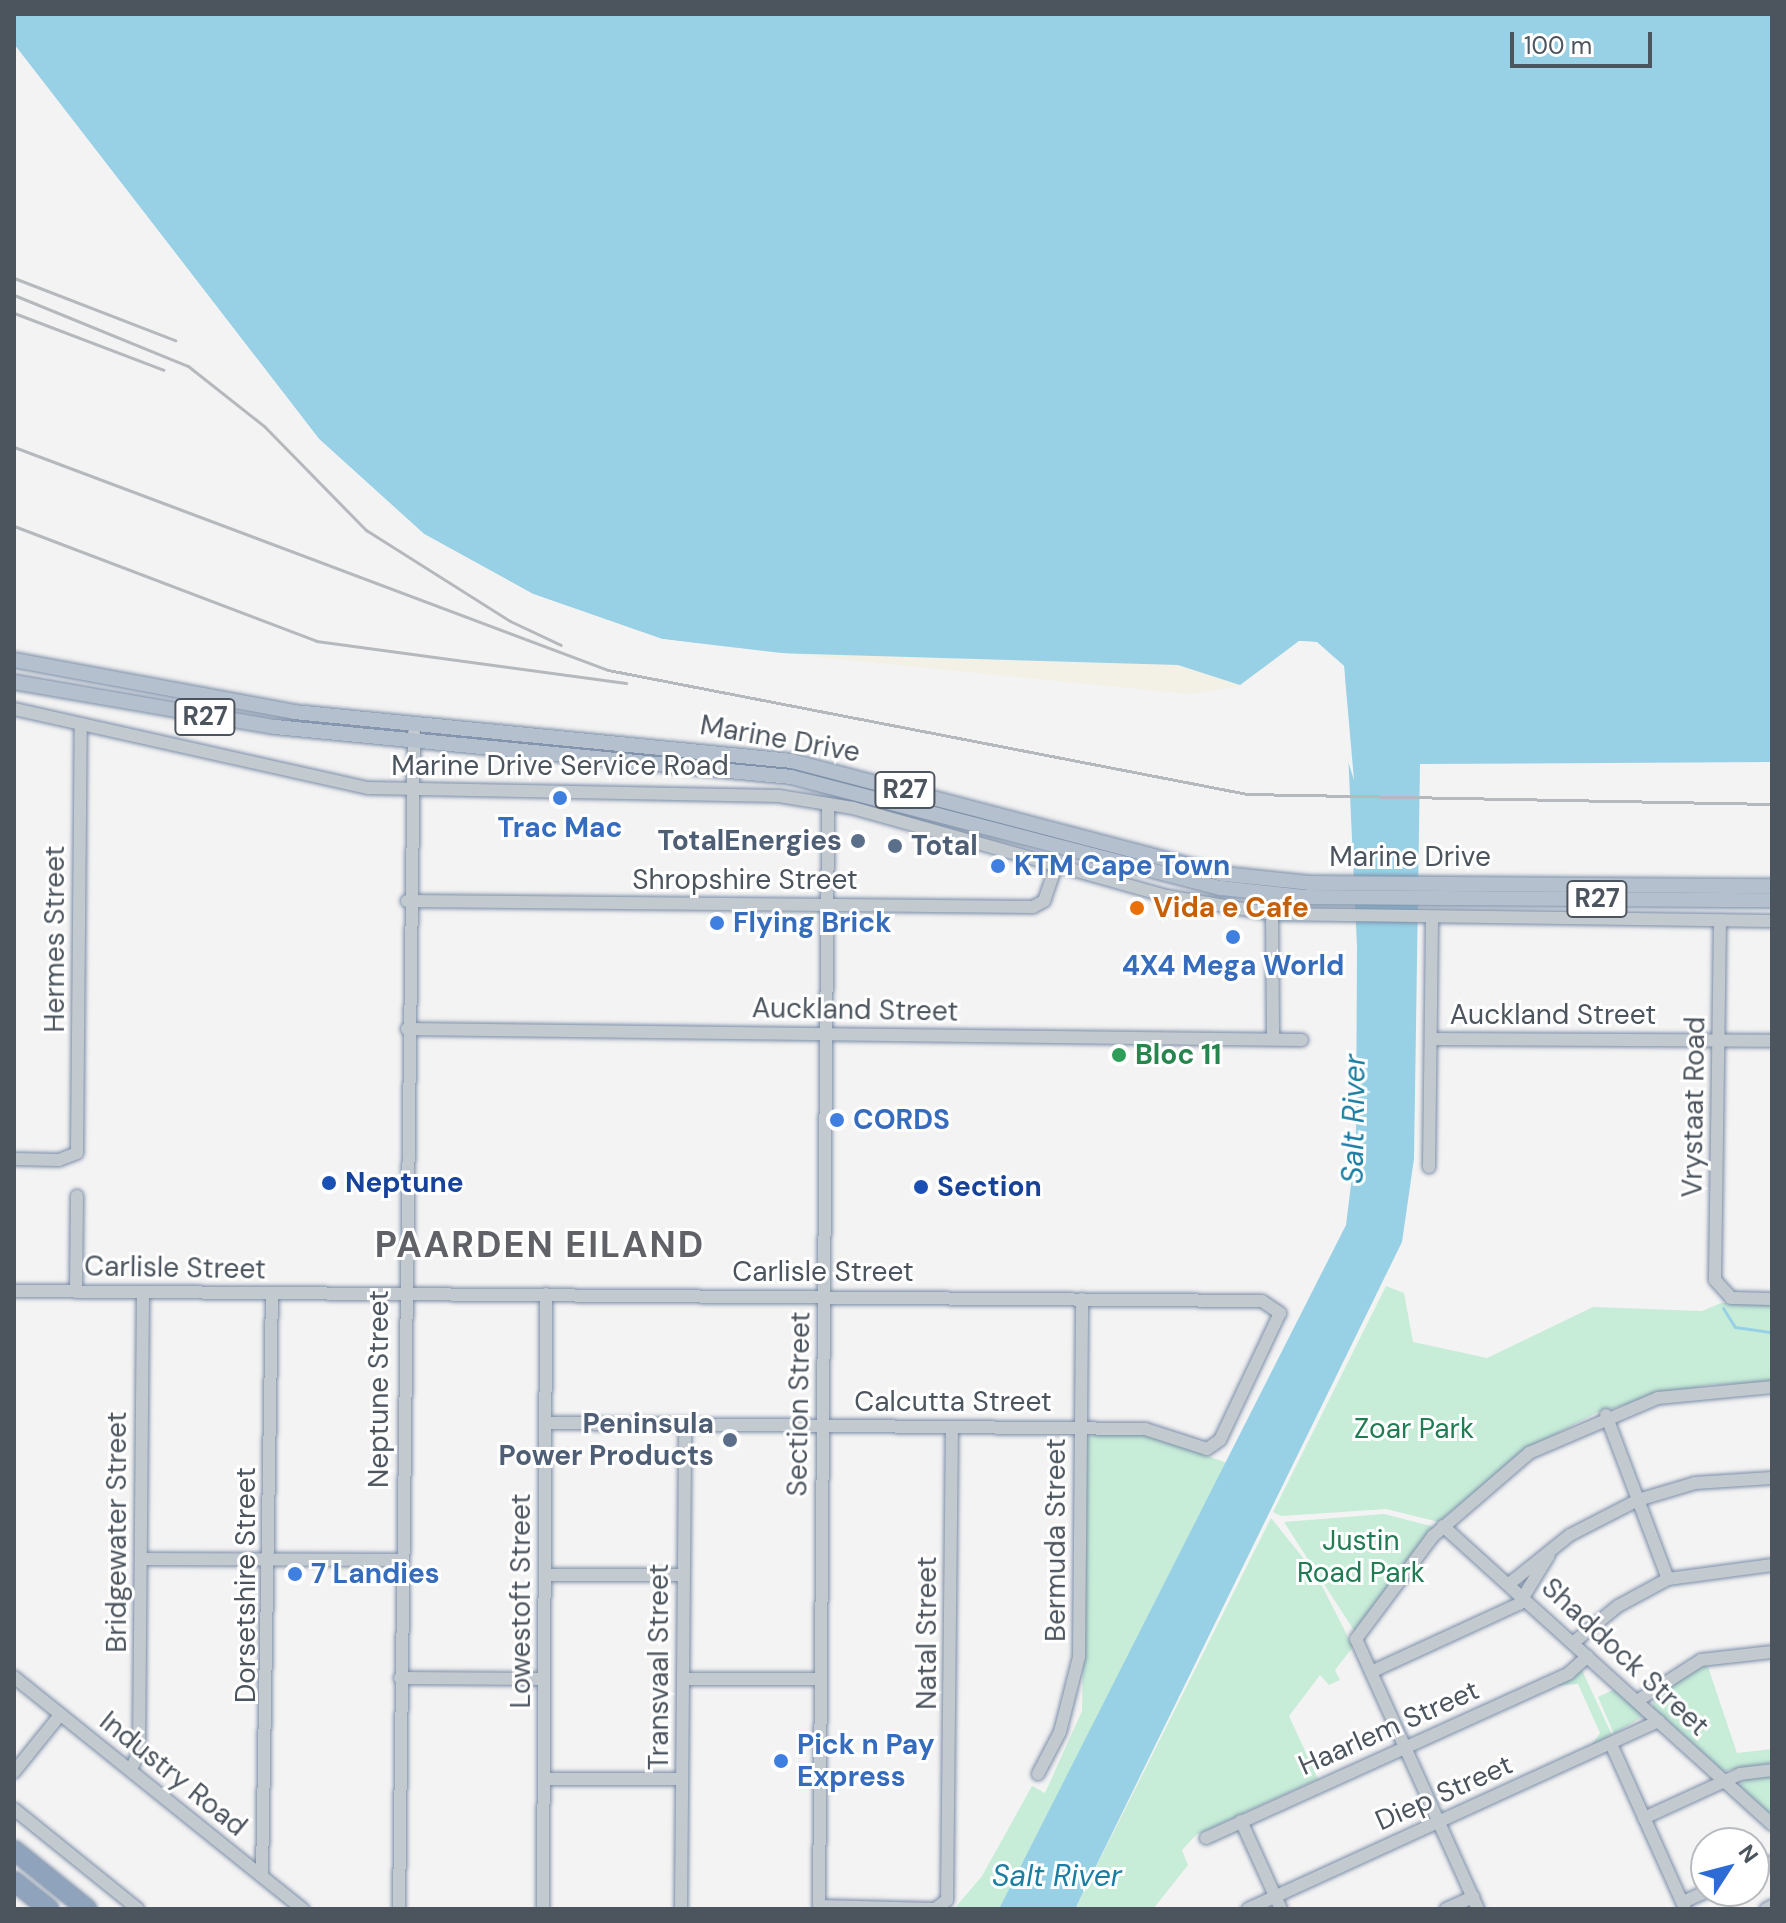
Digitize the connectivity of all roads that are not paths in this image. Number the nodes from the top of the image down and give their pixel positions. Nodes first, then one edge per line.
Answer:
1 (14, 660) edge
2 (14, 682) edge
3 (14, 709) edge
4 (81, 725) junction
5 (414, 734) junction
6 (408, 791) junction
7 (828, 804) junction
8 (1056, 866) junction
9 (1772, 886) edge
10 (1423, 890) junction
11 (1772, 900) edge
12 (407, 901) junction
13 (826, 904) junction
14 (1272, 914) junction
15 (1426, 918) junction
16 (1720, 920) junction
17 (1772, 921) edge
18 (407, 1029) junction
19 (826, 1034) junction
20 (1273, 1039) junction
21 (1431, 1039) junction
22 (1302, 1040) dead end
23 (1719, 1040) junction
24 (1772, 1041) edge
25 (14, 1159) edge
26 (1429, 1167) dead end
27 (77, 1196) dead end
28 (14, 1291) edge
29 (76, 1292) junction
30 (143, 1292) junction
31 (272, 1293) junction
32 (404, 1293) junction
33 (546, 1294) junction
34 (824, 1296) junction
35 (1082, 1299) junction
36 (1772, 1299) edge
37 (1772, 1387) edge
38 (1606, 1415) junction
39 (546, 1423) junction
40 (685, 1425) junction
41 (822, 1425) junction
42 (952, 1427) junction
43 (1080, 1427) junction
44 (1211, 1448) joint
45 (1772, 1478) edge
46 (1638, 1500) junction
47 (1443, 1526) junction
48 (1551, 1552) junction
49 (141, 1559) junction
50 (270, 1560) junction
51 (402, 1560) junction
52 (1772, 1565) edge
53 (546, 1575) junction
54 (683, 1575) junction
55 (1668, 1579) junction
56 (1509, 1584) junction
57 (1527, 1599) junction
58 (1574, 1642) junction
59 (1772, 1652) edge
60 (1588, 1656) junction
61 (1371, 1672) junction
62 (14, 1677) edge
63 (400, 1678) junction
64 (544, 1679) junction
65 (683, 1679) junction
66 (821, 1679) junction
67 (1637, 1701) junction
68 (60, 1715) junction
69 (1659, 1721) junction
70 (1611, 1744) junction
71 (1405, 1748) junction
72 (131, 1770) junction
73 (1772, 1770) edge
74 (14, 1772) edge
75 (1038, 1774) dead end
76 (544, 1779) junction
77 (682, 1779) junction
78 (1725, 1782) junction
79 (14, 1809) edge
80 (1644, 1818) junction
81 (1241, 1821) junction
82 (1438, 1822) junction
83 (1772, 1824) edge
84 (1206, 1838) dead end
85 (14, 1850) edge
86 (262, 1876) junction
87 (14, 1881) edge
88 (1278, 1903) edge
89 (1475, 1903) edge
90 (1684, 1906) edge
91 (1772, 1906) edge
92 (819, 1908) edge
93 (49, 1909) edge
94 (87, 1909) edge
95 (138, 1909) edge
96 (303, 1909) edge
97 (399, 1909) edge
98 (543, 1909) edge
99 (681, 1909) edge
100 (1248, 1909) edge
101 (1446, 1909) edge
102 (1766, 1909) edge

1 - 5 main road, Marine Drive / R27
2 - 5 main road, Marine Drive / R27
3 - 4 street, Marine Drive Service Road
4 - 6 street, Marine Drive Service Road
4 - 25 street, Hermes Street
5 - 6 street, Neptune Street
5 - 10 main road, Marine Drive / R27
6 - 7 street, Marine Drive Service Road
6 - 12 street, Neptune Street
7 - 8 street, Marine Drive Service Road
7 - 13 street, Section Street
8 - 13 street, Shropshire Street
8 - 14 street, Marine Drive Service Road
9 - 10 main road, Marine Drive / R27
10 - 11 main road, Marine Drive / R27
12 - 13 street, Shropshire Street
12 - 18 street, Neptune Street
13 - 19 street, Section Street
14 - 15 street, Marine Drive Service Road
14 - 20 street
15 - 16 street, Marine Drive Service Road
15 - 21 street
16 - 17 street, Marine Drive Service Road
16 - 23 street, Vrystaat Road
18 - 19 street, Auckland Street
18 - 32 street, Neptune Street
19 - 20 street, Auckland Street
19 - 34 street, Section Street
20 - 22 street, Auckland Street
21 - 23 street, Auckland Street
21 - 26 street
23 - 24 street, Auckland Street
23 - 36 street, Vrystaat Road
27 - 29 street
28 - 29 street, Carlisle Street
29 - 30 street, Carlisle Street
30 - 31 street, Carlisle Street
30 - 49 street, Bridgewater Street
31 - 32 street, Carlisle Street
31 - 50 street, Dorsetshire Street
32 - 33 street, Carlisle Street
32 - 51 street, Neptune Street
33 - 34 street, Carlisle Street
33 - 39 street, Lowestoft Street
34 - 35 street, Carlisle Street
34 - 41 street, Section Street
35 - 43 street, Bermuda Street
35 - 44 street, Carlisle Street
37 - 38 street
38 - 46 street
38 - 47 street
39 - 40 street, Calcutta Street
39 - 53 street, Lowestoft Street
40 - 41 street, Calcutta Street
40 - 54 street, Transvaal Street
41 - 42 street, Calcutta Street
41 - 66 street, Section Street
42 - 43 street, Calcutta Street
42 - 92 street, Natal Street
43 - 44 street, Calcutta Street
43 - 75 street, Bermuda Street
45 - 46 street
46 - 48 street
46 - 55 street
47 - 56 street, Shaddock Street
47 - 61 street
48 - 56 street
48 - 57 street
49 - 50 street
49 - 72 street, Bridgewater Street
50 - 51 street
50 - 86 street, Dorsetshire Street
51 - 63 street, Neptune Street
52 - 55 street
53 - 54 street
53 - 64 street, Lowestoft Street
54 - 65 street, Transvaal Street
55 - 58 street
56 - 57 street, Shaddock Street
57 - 58 street, Shaddock Street
57 - 61 street
58 - 60 street, Shaddock Street
59 - 67 street
60 - 67 street, Shaddock Street
60 - 71 street, Haarlem Street
61 - 71 street
62 - 68 street, Industry Road
63 - 64 street
63 - 97 street, Neptune Street
64 - 76 street, Lowestoft Street
65 - 66 street
65 - 77 street, Transvaal Street
66 - 92 street, Section Street
67 - 69 street, Shaddock Street
68 - 72 street, Industry Road
68 - 74 street
69 - 70 street, Diep Street
69 - 78 street, Shaddock Street
70 - 80 street
70 - 82 street, Diep Street
71 - 81 street, Haarlem Street
71 - 82 street
72 - 86 street, Industry Road
73 - 78 street
76 - 77 street
76 - 98 street, Lowestoft Street
77 - 99 street, Transvaal Street
78 - 80 street
78 - 83 street, Shaddock Street
79 - 95 street
80 - 90 street
81 - 84 street, Haarlem Street
81 - 88 street
82 - 88 street, Diep Street
82 - 89 street
85 - 94 highway
86 - 96 street, Industry Road
87 - 93 highway
88 - 100 street, Diep Street
89 - 101 street
91 - 102 street

